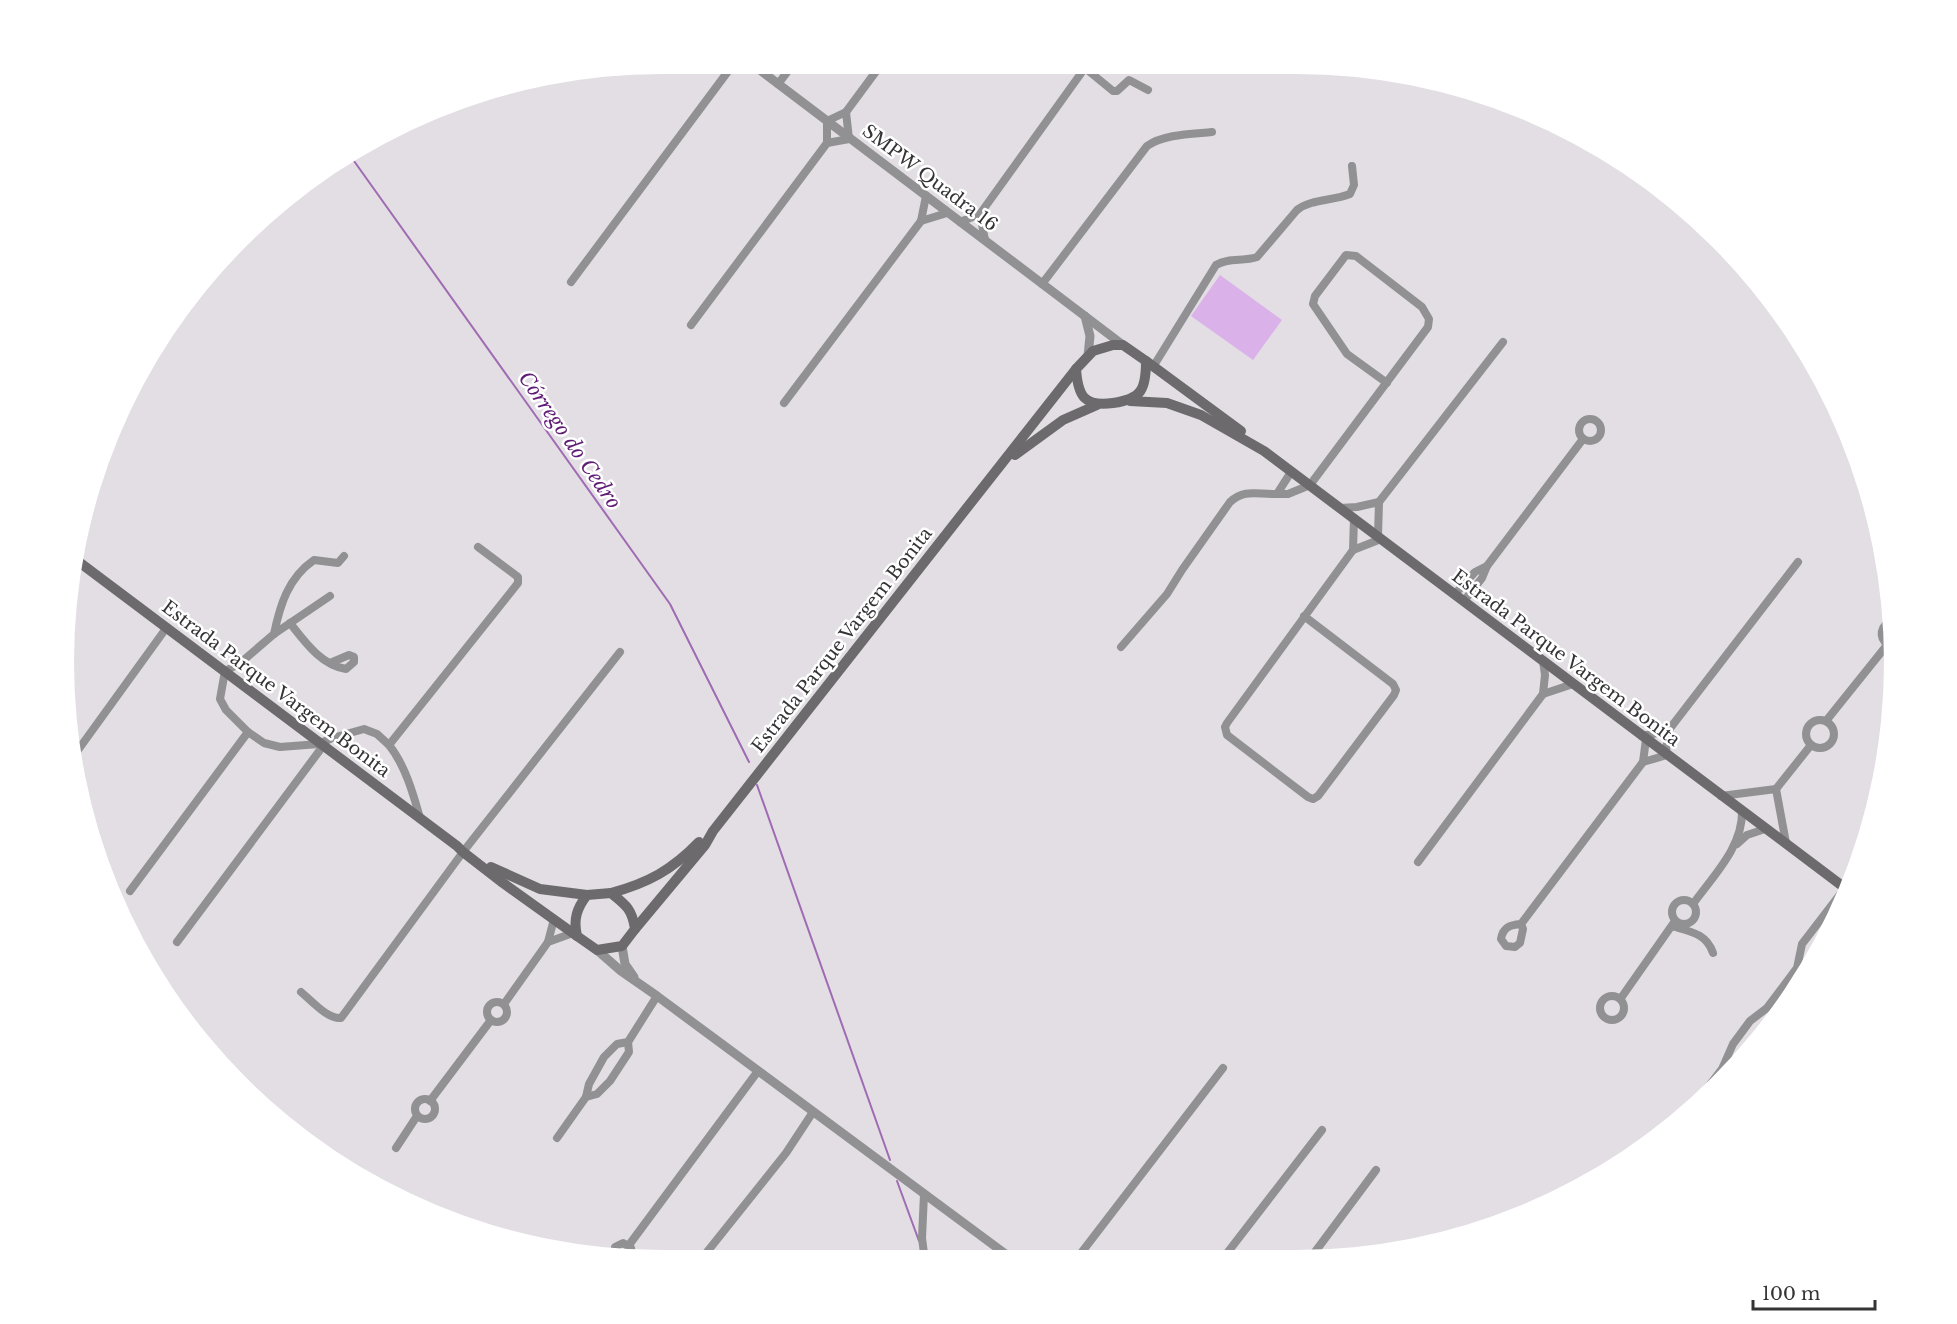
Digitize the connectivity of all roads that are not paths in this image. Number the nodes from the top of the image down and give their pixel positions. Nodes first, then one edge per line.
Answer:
1 (725, 74) edge
2 (765, 74) edge
3 (786, 74) edge
4 (874, 74) edge
5 (1080, 74) edge
6 (1095, 74) edge
7 (778, 84) junction
8 (1148, 90) dead end
9 (846, 112) junction
10 (827, 121) junction
11 (1212, 132) dead end
12 (849, 139) junction
13 (827, 143) junction
14 (1352, 166) dead end
15 (926, 196) junction
16 (947, 213) junction
17 (980, 214) junction
18 (921, 221) junction
19 (960, 222) junction
20 (985, 240) junction
21 (571, 282) dead end
22 (1042, 284) junction
23 (1085, 316) junction
24 (691, 325) dead end
25 (1503, 342) dead end
26 (1124, 345) junction
27 (1088, 356) junction
28 (1150, 364) junction
29 (1076, 369) junction
30 (1387, 383) junction
31 (1130, 400) junction
32 (784, 403) dead end
33 (1096, 405) junction
34 (1583, 439) dead end
35 (1264, 451) junction
36 (996, 471) junction
37 (1291, 472) junction
38 (1310, 485) junction
39 (1277, 494) junction
40 (1379, 502) junction
41 (1340, 508) junction
42 (1354, 518) junction
43 (1380, 538) junction
44 (478, 547) dead end
45 (1353, 550) junction
46 (344, 556) dead end
47 (1798, 562) dead end
48 (82, 564) edge
49 (330, 596) dead end
50 (1460, 598) junction
51 (1304, 616) junction
52 (290, 623) junction
53 (167, 627) junction
54 (274, 634) junction
55 (1121, 647) dead end
56 (620, 652) dead end
57 (1884, 654) edge
58 (1543, 661) junction
59 (330, 663) dead end
60 (225, 671) junction
61 (1574, 684) junction
62 (1543, 694) junction
63 (1826, 721) junction
64 (1668, 731) junction
65 (248, 732) junction
66 (1644, 737) junction
67 (1811, 744) junction
68 (321, 745) junction
69 (388, 745) junction
70 (80, 747) edge
71 (1666, 754) junction
72 (1643, 762) junction
73 (1776, 789) junction
74 (1722, 796) junction
75 (1742, 811) junction
76 (420, 818) junction
77 (1765, 829) junction
78 (713, 831) junction
79 (1786, 843) junction
80 (1734, 847) junction
81 (462, 849) junction
82 (1418, 862) dead end
83 (1840, 885) edge
84 (130, 891) dead end
85 (611, 893) junction
86 (587, 895) junction
87 (1693, 904) junction
88 (1826, 916) edge
89 (554, 919) junction
90 (1521, 924) dead end
91 (1673, 924) junction
92 (635, 929) junction
93 (575, 934) junction
94 (177, 942) dead end
95 (548, 942) junction
96 (622, 946) junction
97 (597, 950) junction
98 (1713, 953) dead end
99 (637, 981) junction
100 (301, 992) dead end
101 (657, 996) junction
102 (1621, 998) dead end
103 (504, 1004) junction
104 (491, 1020) junction
105 (628, 1042) junction
106 (1724, 1064) edge
107 (1223, 1068) dead end
108 (758, 1071) junction
109 (586, 1097) junction
110 (430, 1101) junction
111 (813, 1112) junction
112 (417, 1116) junction
113 (1322, 1130) dead end
114 (557, 1138) dead end
115 (396, 1148) dead end
116 (1376, 1170) dead end
117 (924, 1194) junction
118 (629, 1245) junction
119 (615, 1248) edge
120 (631, 1249) edge
121 (1317, 1249) edge
122 (709, 1250) edge
123 (924, 1250) edge
124 (1000, 1250) edge
125 (1083, 1250) edge
126 (1229, 1250) edge

1 - 21 street
2 - 7 street, SMPW Quadra 16
3 - 7 street
4 - 9 street
5 - 17 street
6 - 8 street
7 - 10 street, SMPW Quadra 16
9 - 10 street
9 - 12 street
10 - 12 street, SMPW Quadra 16
10 - 13 street
11 - 22 street
12 - 13 street
12 - 15 street, SMPW Quadra 16
13 - 24 street
14 - 28 street
15 - 16 street, SMPW Quadra 16
15 - 18 street
16 - 18 street
16 - 19 street, SMPW Quadra 16
17 - 19 street
17 - 20 street
18 - 32 street
19 - 20 street, SMPW Quadra 16
20 - 22 street, SMPW Quadra 16
22 - 23 street, SMPW Quadra 16
23 - 26 street, SMPW Quadra 16
23 - 27 street
25 - 40 street
26 - 27 main road
26 - 28 main road
27 - 29 main road
28 - 31 main road
28 - 35 main road, Estrada Parque Vargem Bonita
29 - 33 main road
29 - 36 main road, Estrada Parque Vargem Bonita
30 - 30 street
30 - 38 street
31 - 33 main road
31 - 35 main road, Estrada Parque Vargem Bonita
33 - 36 main road, Estrada Parque Vargem Bonita
34 - 50 street
35 - 37 main road, Estrada Parque Vargem Bonita
36 - 78 main road, Estrada Parque Vargem Bonita
37 - 38 main road, Estrada Parque Vargem Bonita
37 - 39 street
38 - 39 street
38 - 41 main road, Estrada Parque Vargem Bonita
39 - 55 street
40 - 41 street
40 - 43 street
41 - 42 main road, Estrada Parque Vargem Bonita
42 - 43 main road, Estrada Parque Vargem Bonita
42 - 45 street
43 - 45 street
43 - 50 main road, Estrada Parque Vargem Bonita
44 - 69 street
45 - 51 street
46 - 54 street
47 - 64 street
48 - 53 main road, Estrada Parque Vargem Bonita
49 - 52 street
50 - 58 main road, Estrada Parque Vargem Bonita
51 - 51 street
52 - 54 street
52 - 59 street
53 - 60 main road, Estrada Parque Vargem Bonita
53 - 70 street
54 - 60 street
56 - 81 street
57 - 63 street
58 - 61 main road, Estrada Parque Vargem Bonita
58 - 62 street
60 - 65 street
60 - 68 main road, Estrada Parque Vargem Bonita
61 - 62 street
61 - 66 main road, Estrada Parque Vargem Bonita
62 - 82 street
63 - 67 street
63 - 67 street
64 - 66 street
64 - 71 street
65 - 68 street
65 - 84 street
66 - 71 main road, Estrada Parque Vargem Bonita
66 - 72 street
67 - 73 street
68 - 69 street
68 - 76 main road, Estrada Parque Vargem Bonita
68 - 94 street
69 - 76 street
71 - 72 street
71 - 74 main road, Estrada Parque Vargem Bonita
72 - 90 street
73 - 74 street
73 - 79 street
74 - 75 main road, Estrada Parque Vargem Bonita
75 - 77 main road, Estrada Parque Vargem Bonita
75 - 80 street
76 - 81 main road, Estrada Parque Vargem Bonita
77 - 79 main road, Estrada Parque Vargem Bonita
77 - 80 street
78 - 85 main road, Estrada Parque Vargem Bonita
78 - 92 main road, Estrada Parque Vargem Bonita
79 - 83 main road, Estrada Parque Vargem Bonita
80 - 87 street
81 - 86 main road, Estrada Parque Vargem Bonita
81 - 89 main road, Estrada Parque Vargem Bonita
81 - 100 street
85 - 86 main road
85 - 92 main road
86 - 93 main road
87 - 91 street
87 - 91 street
88 - 106 street
89 - 93 main road, Estrada Parque Vargem Bonita
89 - 95 street
91 - 98 street
91 - 102 street
92 - 96 main road
93 - 95 street
93 - 97 main road
95 - 103 street
96 - 97 main road
96 - 99 street
97 - 99 street
99 - 101 street
101 - 105 street
101 - 108 street
103 - 104 street
103 - 104 street
104 - 110 street
105 - 109 street
105 - 109 street
107 - 125 street
108 - 111 street
108 - 118 street
109 - 114 street
110 - 112 street
110 - 112 street
111 - 117 street
111 - 122 street
112 - 115 street
113 - 126 street
116 - 121 street
117 - 123 street
117 - 124 street
118 - 119 street
118 - 120 street

